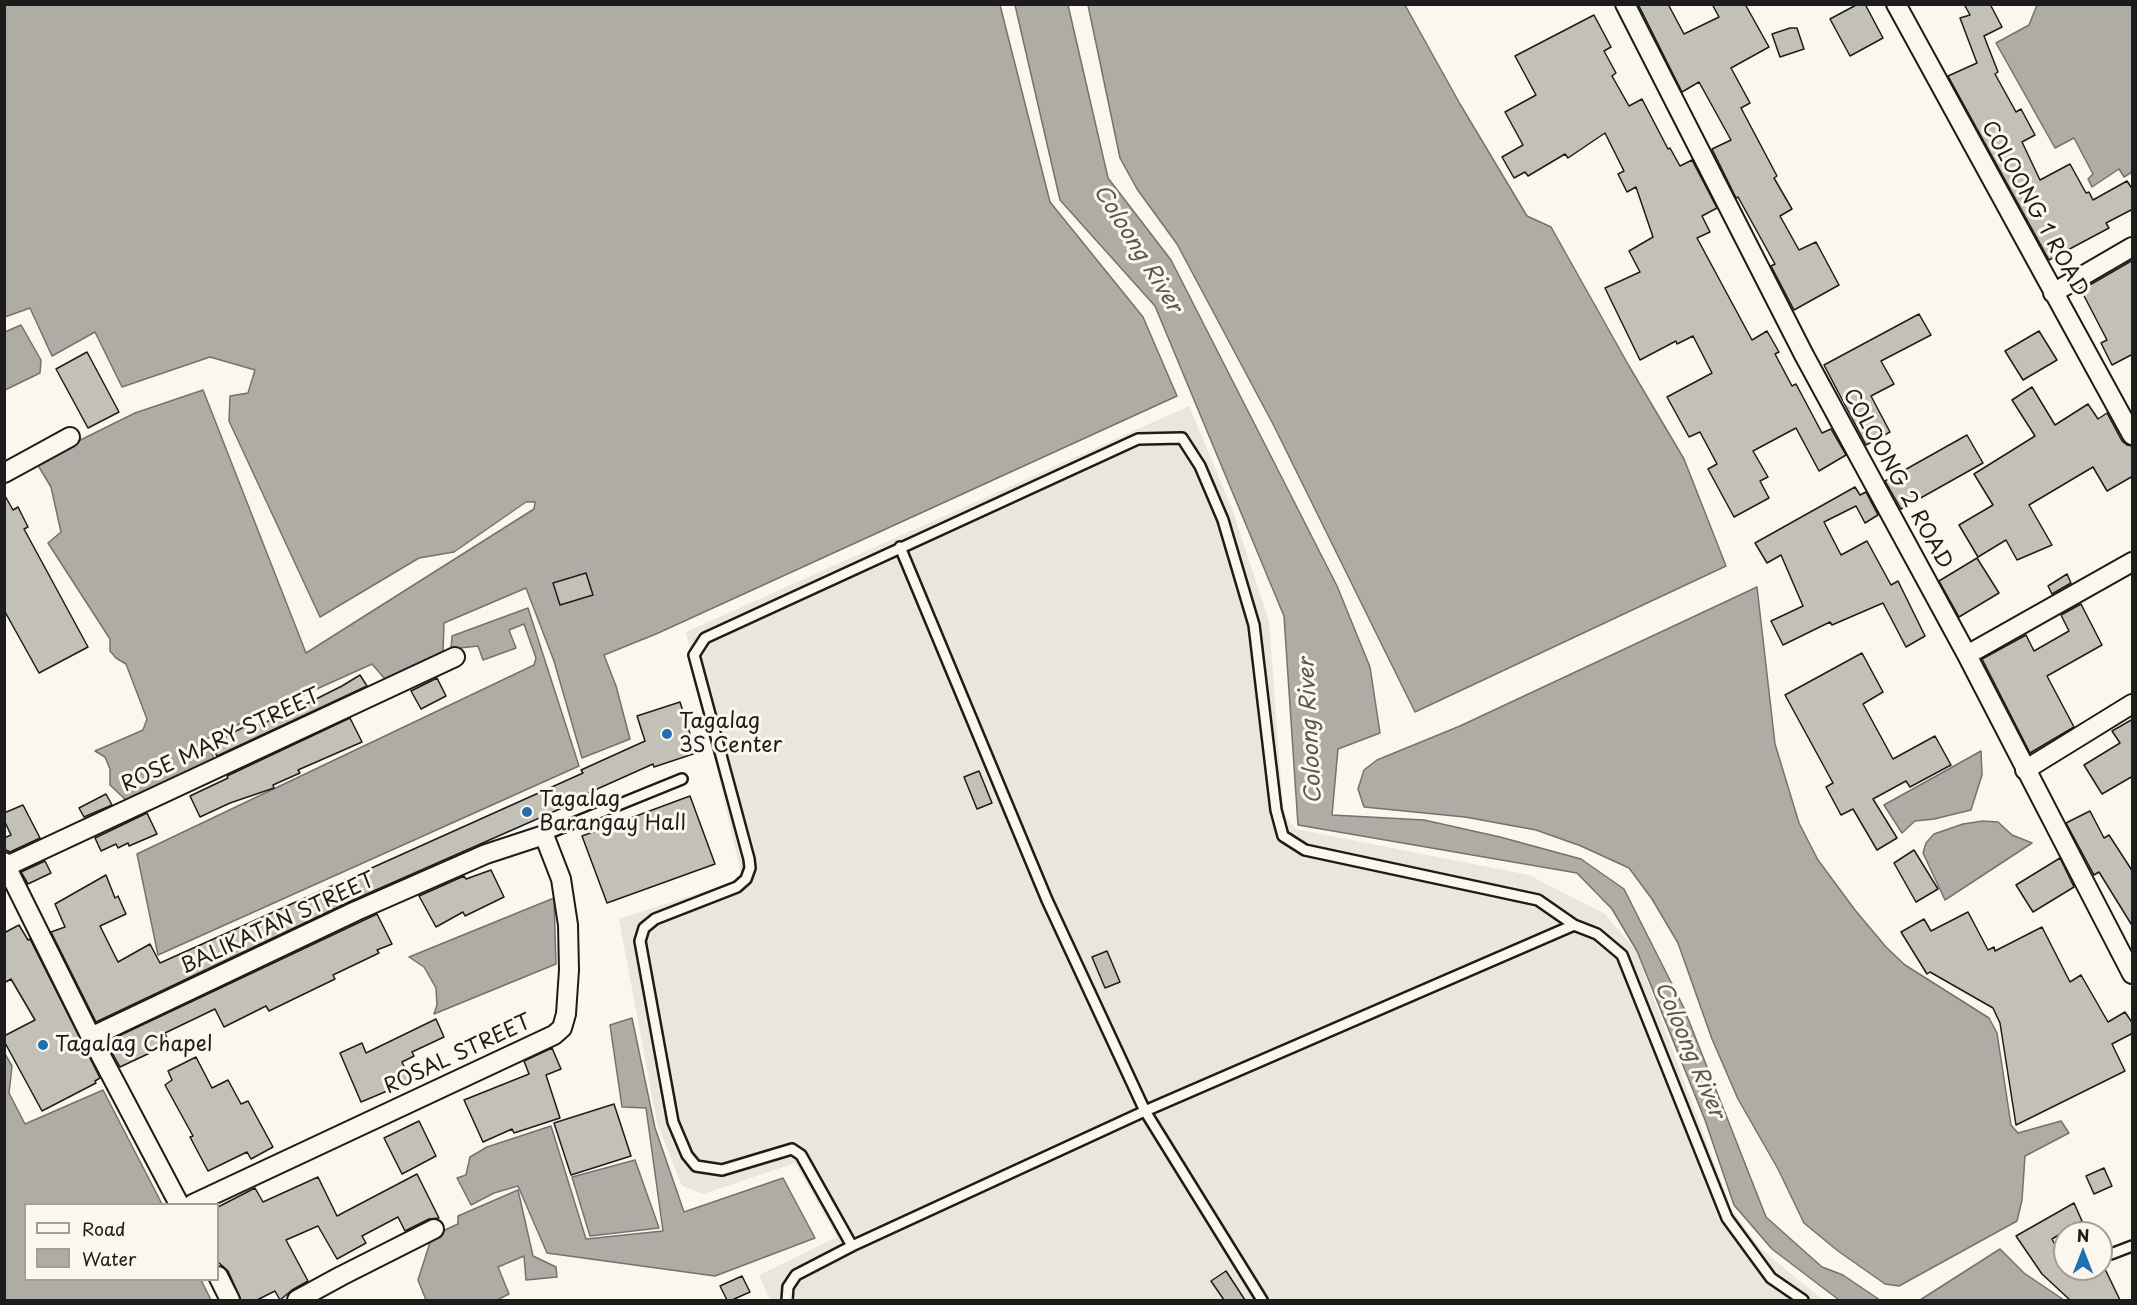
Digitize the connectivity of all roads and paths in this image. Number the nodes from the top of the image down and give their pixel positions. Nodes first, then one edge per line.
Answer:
1 (1625, 4) edge
2 (1896, 4) edge
3 (2133, 247) edge
4 (2053, 292) junction
5 (2133, 435) edge
6 (70, 438) dead end
7 (4, 473) edge
8 (900, 548) junction
9 (2133, 562) edge
10 (1967, 654) junction
11 (455, 657) dead end
12 (2133, 704) edge
13 (2025, 770) junction
14 (682, 779) dead end
15 (544, 835) junction
16 (6, 864) edge
17 (1574, 925) junction
18 (2133, 974) edge
19 (91, 1037) junction
20 (1146, 1111) junction
21 (178, 1203) edge
22 (196, 1203) edge
23 (434, 1229) dead end
24 (852, 1246) junction
25 (2133, 1246) edge
26 (2113, 1253) edge
27 (219, 1278) edge
28 (1799, 1299) edge
29 (231, 1300) edge
30 (297, 1300) edge
31 (787, 1300) edge
32 (1262, 1300) edge

1 - 10 street, COLOONG 2 ROAD
2 - 4 street, COLOONG 1 ROAD
3 - 4 street
4 - 5 street, COLOONG 1 ROAD
6 - 7 street
8 - 17 lane
8 - 20 lane
8 - 24 lane
9 - 10 street
10 - 13 street, COLOONG 2 ROAD
11 - 16 street, ROSE MARY STREET
12 - 13 street
13 - 18 street, COLOONG 2 ROAD
14 - 15 lane
15 - 19 street, BALIKATAN STREET
15 - 22 street, ROSAL STREET
16 - 19 street
17 - 20 lane
17 - 28 lane
19 - 21 street
20 - 24 lane
20 - 32 lane
23 - 30 street
24 - 31 lane
25 - 26 lane
27 - 29 street

